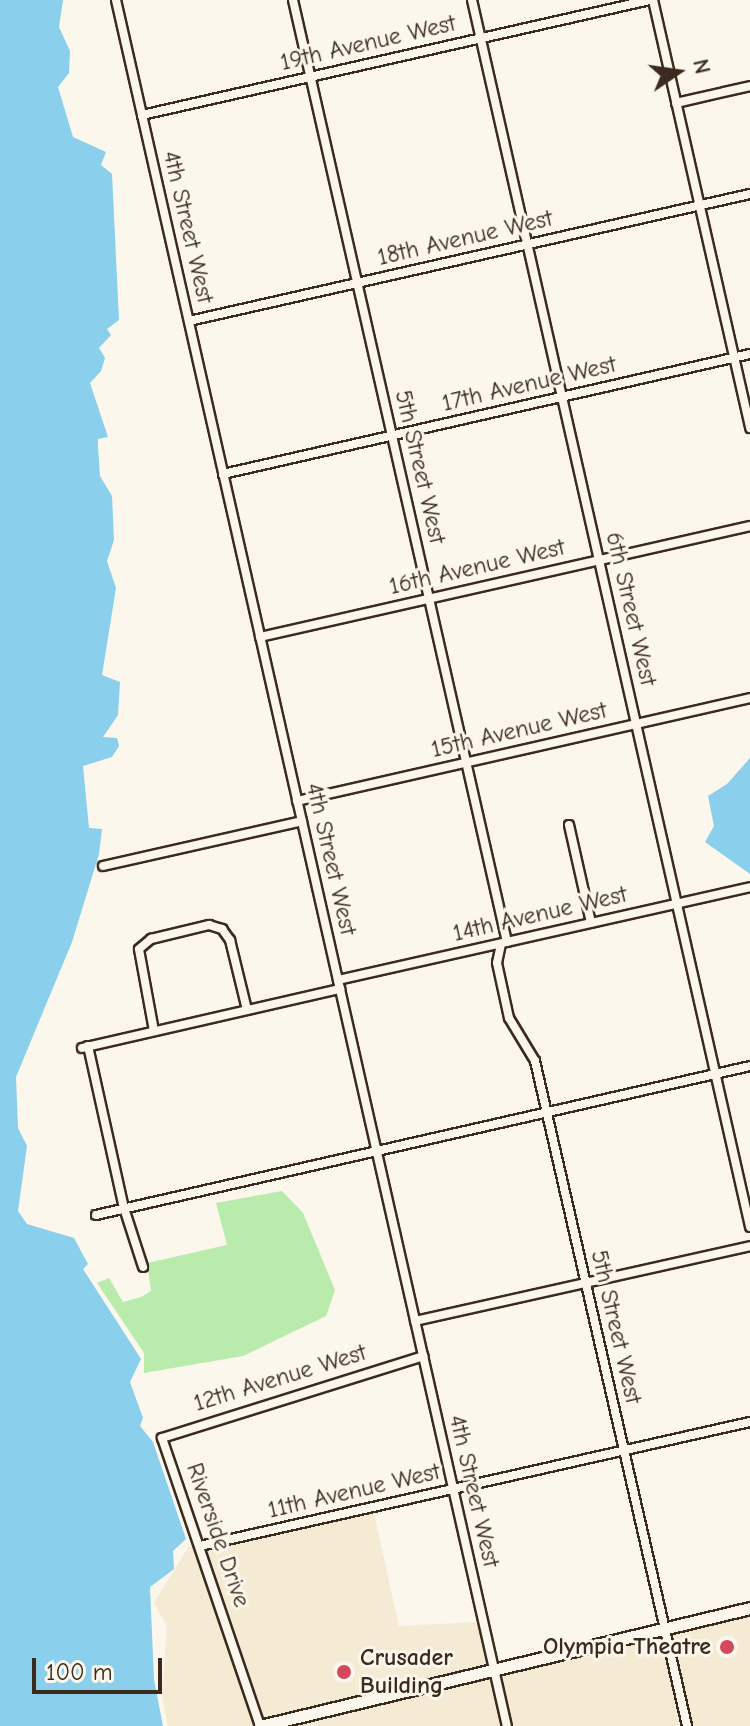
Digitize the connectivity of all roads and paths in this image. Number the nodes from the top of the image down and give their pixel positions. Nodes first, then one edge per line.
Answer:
1 (116, 0) edge
2 (293, 0) edge
3 (472, 0) edge
4 (652, 0) edge
5 (481, 38) junction
6 (311, 77) junction
7 (750, 86) edge
8 (676, 103) junction
9 (142, 115) junction
10 (750, 194) edge
11 (700, 206) junction
12 (528, 244) junction
13 (357, 283) junction
14 (189, 321) junction
15 (750, 354) edge
16 (734, 358) junction
17 (562, 397) junction
18 (750, 428) edge
19 (392, 435) junction
20 (223, 474) junction
21 (750, 526) edge
22 (599, 560) junction
23 (429, 598) junction
24 (260, 637) junction
25 (750, 698) edge
26 (636, 724) junction
27 (466, 763) junction
28 (297, 801) junction
29 (302, 821) junction
30 (569, 825) dead end
31 (103, 866) dead end
32 (750, 887) edge
33 (677, 904) junction
34 (591, 923) junction
35 (504, 943) junction
36 (339, 985) junction
37 (247, 1010) junction
38 (154, 1031) junction
39 (750, 1066) edge
40 (716, 1074) junction
41 (547, 1112) junction
42 (377, 1151) junction
43 (124, 1208) junction
44 (96, 1215) dead end
45 (750, 1227) edge
46 (750, 1246) edge
47 (143, 1267) dead end
48 (585, 1283) junction
49 (415, 1321) junction
50 (423, 1356) junction
51 (750, 1422) edge
52 (164, 1449) joint
53 (624, 1451) junction
54 (453, 1489) junction
55 (200, 1546) junction
56 (750, 1608) edge
57 (665, 1628) junction
58 (494, 1669) junction
59 (260, 1725) edge
60 (507, 1726) edge
61 (687, 1726) edge

1 - 9 street, 4th Street West
2 - 6 street, 5th Street West
3 - 5 street, 6th Street West
4 - 5 street, 19th Avenue West
4 - 8 street
5 - 6 street, 19th Avenue West
5 - 12 street, 6th Street West
6 - 9 street, 19th Avenue West
6 - 13 street, 5th Street West
7 - 8 street
8 - 11 street
9 - 14 street, 4th Street West
10 - 11 street, 18th Avenue West
11 - 12 street, 18th Avenue West
11 - 16 street
12 - 13 street, 18th Avenue West
12 - 17 street, 6th Street West
13 - 14 street, 18th Avenue West
13 - 19 street, 5th Street West
14 - 20 street, 4th Street West
15 - 16 street, 17th Avenue West
16 - 17 street, 17th Avenue West
16 - 18 street
17 - 19 street, 17th Avenue West
17 - 22 street, 6th Street West
19 - 20 street, 17th Avenue West
19 - 23 street, 5th Street West
20 - 24 street, 4th Street West
21 - 22 street, 16th Avenue West
22 - 23 street, 16th Avenue West
22 - 26 street, 6th Street West
23 - 24 street, 16th Avenue West
23 - 27 street, 5th Street West
24 - 28 street, 4th Street West
25 - 26 street, 15th Avenue West
26 - 27 street, 15th Avenue West
26 - 33 street, 6th Street West
27 - 28 street, 15th Avenue West
27 - 35 street, 5th Street West
28 - 29 street, 4th Street West
29 - 31 street
29 - 36 street, 4th Street West
30 - 34 street
32 - 33 street, 14th Avenue West
33 - 34 street, 14th Avenue West
33 - 40 street, 6th Street West
34 - 35 street, 14th Avenue West
35 - 36 street, 14th Avenue West
35 - 41 street, 5th Street West
36 - 37 street, 14th Avenue West
36 - 42 street, 4th Street West
37 - 38 street, 14th Avenue West
37 - 38 street
38 - 43 street, 14th Avenue West
39 - 40 street
40 - 41 street
40 - 45 street, 6th Street West
41 - 42 street
41 - 48 street, 5th Street West
42 - 43 street
42 - 49 street, 4th Street West
43 - 44 street
43 - 47 street
46 - 48 street
48 - 49 street
48 - 53 street, 5th Street West
49 - 50 street, 4th Street West
50 - 52 street, 12th Avenue West
50 - 54 street, 4th Street West
51 - 53 street, 11th Avenue West
52 - 55 street, Riverside Drive
53 - 54 street, 11th Avenue West
53 - 57 street, 5th Street West
54 - 55 street, 11th Avenue West
54 - 58 street, 4th Street West
55 - 59 street, Riverside Drive
56 - 57 street
57 - 58 street
57 - 61 street, 5th Street West
58 - 59 street
58 - 60 street, 4th Street West

